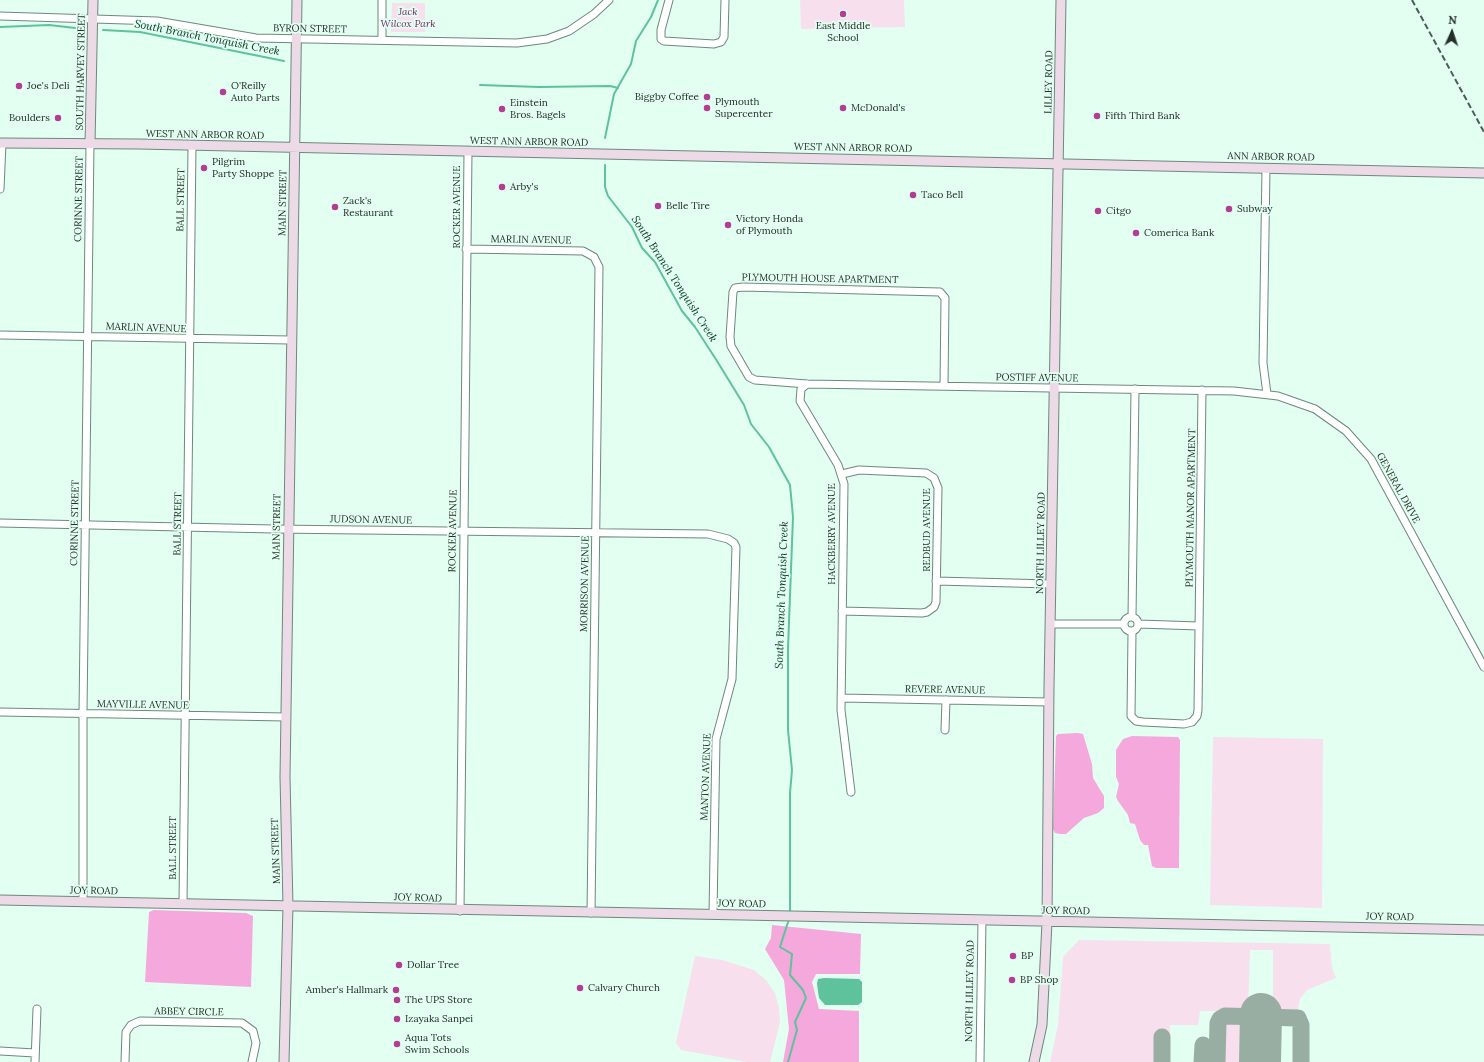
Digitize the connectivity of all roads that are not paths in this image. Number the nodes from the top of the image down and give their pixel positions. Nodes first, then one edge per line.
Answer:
1 (93, 0) edge
2 (297, 0) edge
3 (382, 0) edge
4 (609, 0) edge
5 (669, 0) edge
6 (725, 0) edge
7 (1061, 0) edge
8 (0, 16) edge
9 (92, 18) junction
10 (296, 39) junction
11 (382, 40) junction
12 (1, 143) edge
13 (90, 144) junction
14 (192, 146) junction
15 (295, 148) junction
16 (468, 152) junction
17 (1058, 164) junction
18 (1266, 168) junction
19 (1484, 173) edge
20 (0, 189) edge
21 (466, 249) junction
22 (594, 257) joint
23 (0, 336) edge
24 (87, 337) junction
25 (189, 340) junction
26 (290, 340) junction
27 (807, 384) junction
28 (944, 386) junction
29 (1054, 388) junction
30 (1135, 389) junction
31 (1202, 390) junction
32 (1267, 394) junction
33 (842, 474) junction
34 (0, 523) edge
35 (85, 525) junction
36 (188, 527) junction
37 (288, 529) junction
38 (462, 531) junction
39 (595, 532) junction
40 (736, 547) joint
41 (936, 581) junction
42 (1051, 584) junction
43 (842, 611) junction
44 (1132, 617) junction
45 (1050, 624) junction
46 (1124, 624) junction
47 (1139, 624) junction
48 (1199, 626) junction
49 (1132, 632) junction
50 (1484, 667) edge
51 (841, 698) junction
52 (946, 700) junction
53 (1049, 702) junction
54 (0, 712) edge
55 (83, 713) junction
56 (184, 716) junction
57 (286, 717) junction
58 (945, 730) dead end
59 (851, 792) dead end
60 (0, 900) edge
61 (83, 902) junction
62 (183, 903) junction
63 (288, 906) junction
64 (460, 911) junction
65 (591, 913) junction
66 (713, 914) junction
67 (982, 920) junction
68 (1047, 922) junction
69 (1484, 930) edge
70 (37, 1009) dead end
71 (0, 1051) edge
72 (35, 1053) junction
73 (35, 1062) edge
74 (125, 1062) edge
75 (252, 1062) edge
76 (284, 1062) edge
77 (980, 1062) edge
78 (1034, 1062) edge

1 - 9 street, SOUTH HARVEY STREET
2 - 10 street, MAIN STREET
3 - 11 street
4 - 11 street, BYRON STREET
5 - 6 street
7 - 17 street, LILLEY ROAD
8 - 9 street, BYRON STREET
9 - 10 street, BYRON STREET
9 - 13 street, SOUTH HARVEY STREET
10 - 11 street, BYRON STREET
10 - 15 street, MAIN STREET
12 - 13 street, WEST ANN ARBOR ROAD
12 - 20 street
13 - 14 street, WEST ANN ARBOR ROAD
13 - 24 street, CORINNE STREET
14 - 15 street, WEST ANN ARBOR ROAD
14 - 25 street, BALL STREET
15 - 16 street, WEST ANN ARBOR ROAD
15 - 26 street, MAIN STREET
16 - 17 street, WEST ANN ARBOR ROAD
16 - 21 street, ROCKER AVENUE
17 - 18 street, ANN ARBOR ROAD
17 - 29 street, NORTH LILLEY ROAD
18 - 19 street, ANN ARBOR ROAD
18 - 32 street
21 - 22 street, MARLIN AVENUE
21 - 38 street, ROCKER AVENUE
22 - 39 street, MORRISON AVENUE
23 - 24 street, MARLIN AVENUE
24 - 25 street, MARLIN AVENUE
24 - 35 street, CORINNE STREET
25 - 26 street, MARLIN AVENUE
25 - 36 street, BALL STREET
26 - 37 street, MAIN STREET
27 - 28 street, POSTIFF AVENUE
27 - 28 street, PLYMOUTH HOUSE APARTMENT
27 - 33 street, HACKBERRY AVENUE
28 - 29 street, POSTIFF AVENUE
29 - 30 street, POSTIFF AVENUE
29 - 42 street, NORTH LILLEY ROAD
30 - 31 street, POSTIFF AVENUE
30 - 44 street
31 - 32 street, POSTIFF AVENUE
31 - 48 street, PLYMOUTH MANOR APARTMENT
32 - 50 street, GENERAL DRIVE
33 - 41 street, REDBUD AVENUE
33 - 43 street, HACKBERRY AVENUE
34 - 35 street, JUDSON AVENUE
35 - 36 street, JUDSON AVENUE
35 - 55 street, CORINNE STREET
36 - 37 street, JUDSON AVENUE
36 - 56 street, BALL STREET
37 - 38 street, JUDSON AVENUE
37 - 57 street, MAIN STREET
38 - 39 street, JUDSON AVENUE
38 - 64 street, ROCKER AVENUE
39 - 40 street, JUDSON AVENUE
39 - 65 street, MORRISON AVENUE
40 - 66 street, MANTON AVENUE
41 - 42 street
41 - 43 street
42 - 45 street, NORTH LILLEY ROAD
43 - 51 street, HACKBERRY AVENUE
44 - 46 street
44 - 47 street
45 - 46 street
45 - 53 street, NORTH LILLEY ROAD
46 - 49 street
47 - 48 street
47 - 49 street
48 - 49 street, PLYMOUTH MANOR APARTMENT
51 - 52 street, REVERE AVENUE
51 - 59 street, HACKBERRY AVENUE
52 - 53 street, REVERE AVENUE
52 - 58 street
53 - 68 street, NORTH LILLEY ROAD
54 - 55 street, MAYVILLE AVENUE
55 - 56 street, MAYVILLE AVENUE
55 - 61 street, CORINNE STREET
56 - 57 street, MAYVILLE AVENUE
56 - 62 street, BALL STREET
57 - 63 street, MAIN STREET
60 - 61 street, JOY ROAD
61 - 62 street, JOY ROAD
62 - 63 street, JOY ROAD
63 - 64 street, JOY ROAD
63 - 76 street, MAIN STREET
64 - 65 street, JOY ROAD
65 - 66 street, JOY ROAD
66 - 67 street, JOY ROAD
67 - 68 street, JOY ROAD
67 - 77 street, NORTH LILLEY ROAD
68 - 69 street, JOY ROAD
68 - 78 street
70 - 72 street
71 - 72 street
72 - 73 street
74 - 75 street, ABBEY CIRCLE

